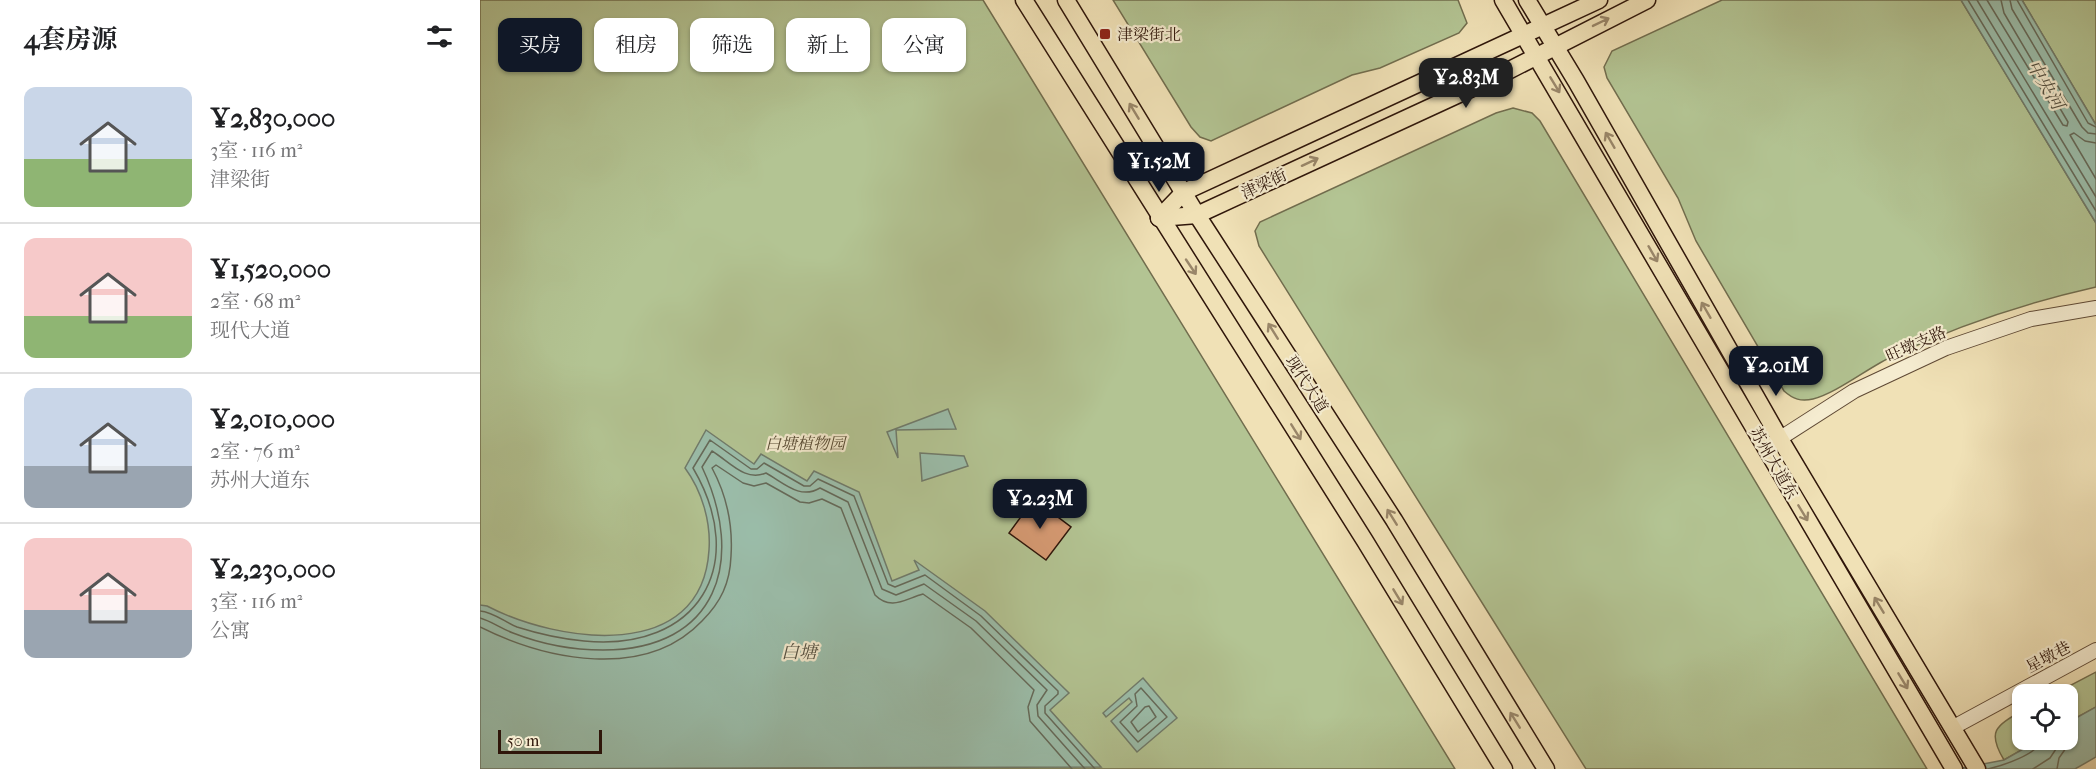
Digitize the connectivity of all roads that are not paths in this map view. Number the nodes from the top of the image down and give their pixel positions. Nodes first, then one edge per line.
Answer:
1 (1024, 0) edge
2 (1066, 0) edge
3 (1503, 0) edge
4 (1527, 0) edge
5 (1599, 0) edge
6 (1647, 0) edge
7 (1544, 26) junction
8 (1525, 35) junction
9 (1555, 44) junction
10 (1537, 54) junction
11 (1184, 192) junction
12 (1197, 215) junction
13 (1159, 218) junction
14 (2096, 308) edge
15 (1780, 439) junction
16 (1765, 448) junction
17 (2096, 650) edge
18 (1952, 728) junction
19 (1976, 766) edge
20 (1954, 768) edge
21 (1504, 769) edge
22 (1546, 769) edge

1 - 13 main road
11 -> 2 main road, 现代大道
3 - 8 main road, 苏州大道东
4 - 7 main road, 苏州大道东
5 - 7 main road, 津梁街
9 -> 6 main road, 津梁街
7 - 8 main road, 津梁街
7 - 9 main road, 苏州大道东
8 - 10 main road, 苏州大道东
8 - 11 main road, 津梁街
9 - 10 main road, 津梁街
15 -> 9 main road, 苏州大道东
12 -> 10 main road, 津梁街
10 -> 16 main road, 苏州大道东
11 - 12 main road, 现代大道
11 - 13 main road, 津梁街
12 - 13 main road, 津梁街
22 -> 12 main road, 现代大道
13 -> 21 main road
14 - 15 street, 旺墩支路
15 - 16 street, 旺墩支路
18 -> 15 main road, 苏州大道东
16 -> 20 main road, 苏州大道东
17 - 18 street, 星墩巷
18 - 19 main road, 苏州大道东

